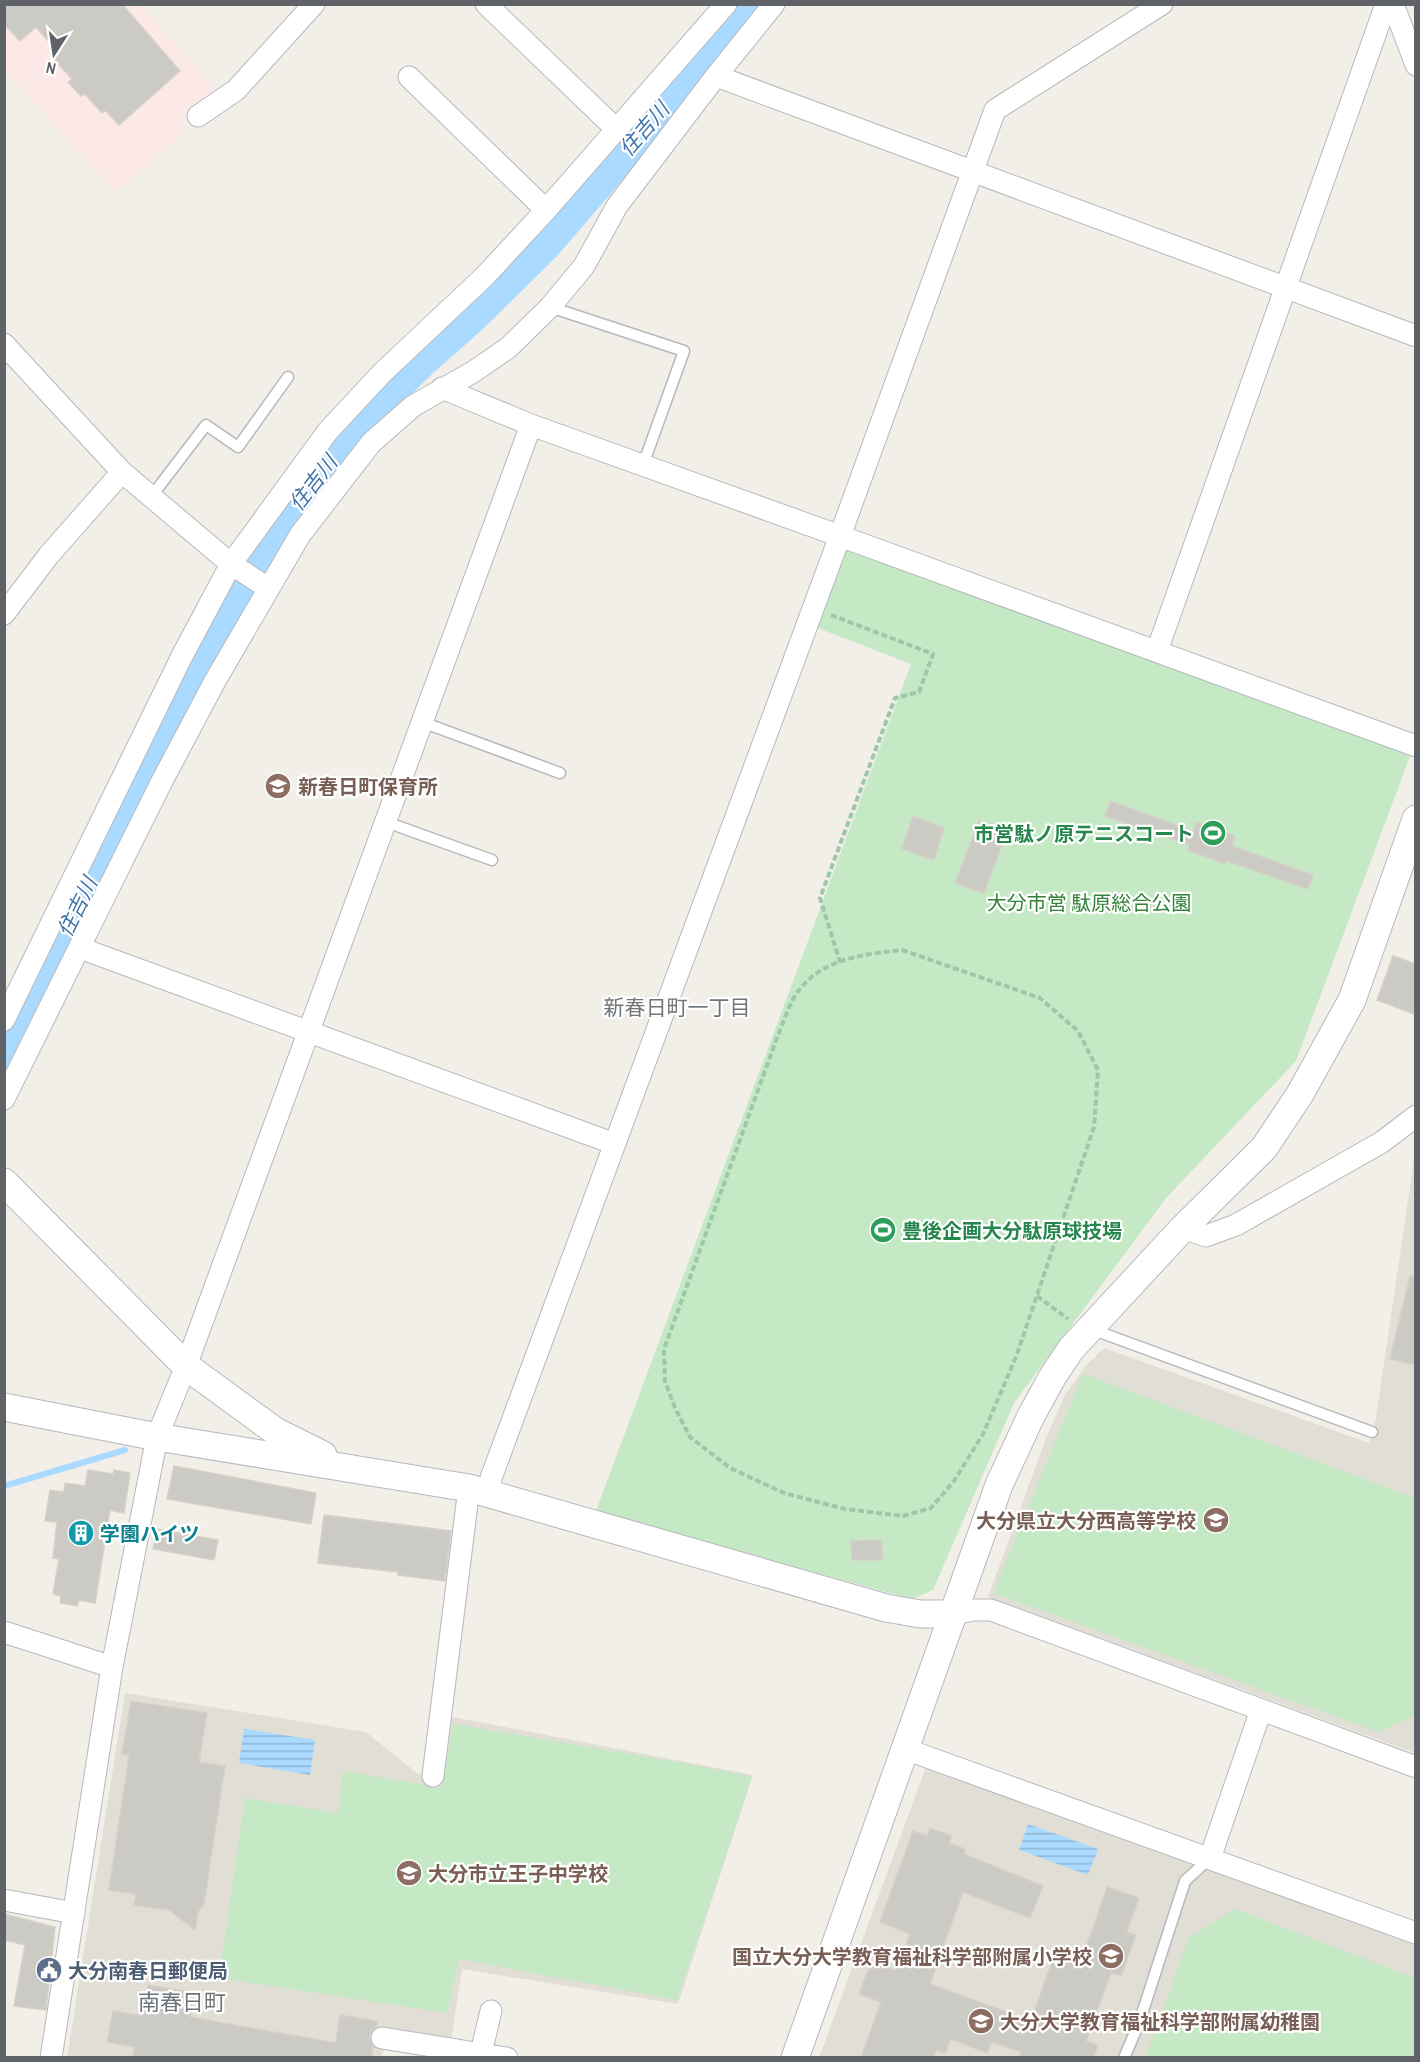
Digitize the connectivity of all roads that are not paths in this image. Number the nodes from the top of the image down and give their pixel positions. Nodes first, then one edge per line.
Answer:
1 (314, 4) edge
2 (486, 4) edge
3 (726, 4) edge
4 (774, 4) edge
5 (1162, 4) edge
6 (1386, 4) edge
7 (1393, 4) edge
8 (1416, 65) edge
9 (716, 76) junction
10 (409, 77) dead end
11 (198, 116) dead end
12 (617, 130) junction
13 (972, 172) junction
14 (546, 210) junction
15 (1286, 288) junction
16 (550, 307) junction
17 (1416, 336) edge
18 (4, 344) edge
19 (288, 377) dead end
20 (442, 388) junction
21 (531, 425) junction
22 (643, 465) junction
23 (122, 472) junction
24 (151, 496) junction
25 (840, 536) junction
26 (235, 567) junction
27 (265, 586) junction
28 (4, 614) edge
29 (1156, 651) junction
30 (422, 722) junction
31 (1416, 746) edge
32 (560, 773) dead end
33 (1416, 819) edge
34 (386, 822) junction
35 (492, 860) dead end
36 (80, 948) junction
37 (4, 1020) edge
38 (308, 1032) junction
39 (4, 1099) edge
40 (1416, 1116) edge
41 (615, 1144) junction
42 (4, 1182) edge
43 (1183, 1228) junction
44 (1078, 1324) junction
45 (186, 1366) junction
46 (4, 1407) edge
47 (1372, 1432) dead end
48 (157, 1437) junction
49 (409, 1477) junction
50 (479, 1490) junction
51 (953, 1614) junction
52 (4, 1632) edge
53 (112, 1667) junction
54 (1261, 1710) junction
55 (905, 1749) junction
56 (1416, 1767) edge
57 (433, 1776) dead end
58 (1210, 1858) junction
59 (4, 1900) edge
60 (74, 1913) junction
61 (1416, 1933) edge
62 (491, 2011) dead end
63 (382, 2038) dead end
64 (481, 2054) junction
65 (51, 2058) edge
66 (507, 2058) edge
67 (795, 2058) edge
68 (1124, 2058) edge

1 - 11 street
2 - 12 street
3 - 12 street
4 - 9 street
5 - 13 street
6 - 15 street
7 - 8 street
9 - 13 street
9 - 16 street
10 - 14 street
12 - 14 street
13 - 15 street
13 - 25 street
14 - 26 street
15 - 17 street
15 - 29 street
16 - 20 street
16 - 22 lane
18 - 23 street
19 - 24 lane
20 - 21 street
20 - 27 street
21 - 22 street
21 - 30 street
22 - 25 street
23 - 24 street
23 - 28 street
24 - 26 street
25 - 29 street
25 - 41 street
26 - 27 street
26 - 37 street
27 - 36 street
29 - 31 street
30 - 32 lane
30 - 34 street
33 - 43 street
34 - 35 lane
34 - 38 street
36 - 38 street
36 - 39 street
38 - 41 street
38 - 45 street
40 - 43 street
41 - 50 street
42 - 45 street
43 - 44 street
44 - 47 lane
44 - 51 street
45 - 48 street
45 - 49 street
46 - 48 street
48 - 49 street
48 - 53 street
49 - 50 street
50 - 51 street
50 - 57 street
51 - 54 street
51 - 55 street
52 - 53 street
53 - 60 street
54 - 56 street
54 - 58 street
55 - 58 street
55 - 67 street
58 - 61 street
58 - 68 lane
59 - 60 street
60 - 65 street
62 - 64 street
63 - 64 street
64 - 66 street

